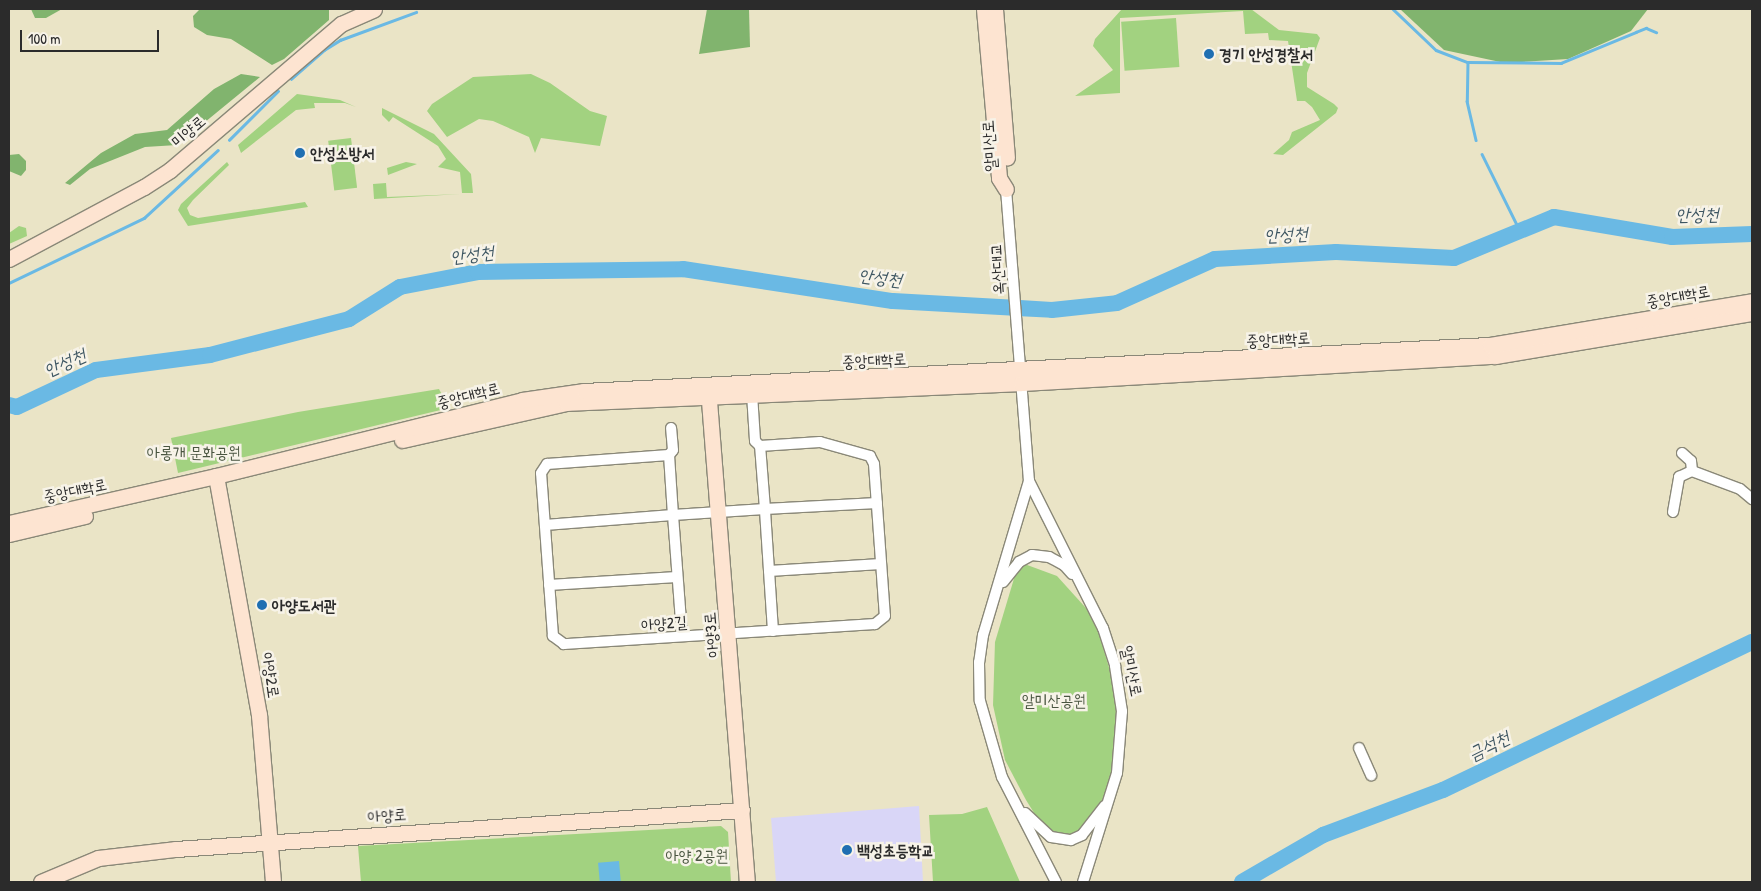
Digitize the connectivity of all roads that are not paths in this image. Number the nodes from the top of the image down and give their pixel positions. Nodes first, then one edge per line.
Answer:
1 (374, 9) edge
2 (984, 9) edge
3 (995, 9) edge
4 (1006, 189) junction
5 (9, 259) edge
6 (1752, 302) edge
7 (1752, 313) edge
8 (1017, 348) joint
9 (1020, 377) junction
10 (708, 391) junction
11 (752, 394) junction
12 (671, 428) dead end
13 (760, 446) junction
14 (1682, 453) dead end
15 (669, 455) junction
16 (1692, 471) junction
17 (217, 480) junction
18 (1029, 481) junction
19 (1752, 499) edge
20 (877, 502) junction
21 (765, 509) junction
22 (718, 512) junction
23 (1673, 512) dead end
24 (673, 515) junction
25 (9, 523) edge
26 (545, 525) junction
27 (9, 534) edge
28 (881, 564) junction
29 (769, 571) junction
30 (677, 577) junction
31 (549, 585) junction
32 (1092, 607) junction
33 (988, 618) junction
34 (773, 630) junction
35 (728, 634) junction
36 (682, 636) junction
37 (1359, 748) dead end
38 (1371, 775) dead end
39 (1111, 796) junction
40 (1016, 803) junction
41 (742, 810) junction
42 (271, 840) junction
43 (40, 882) edge
44 (274, 882) edge
45 (746, 882) edge
46 (1056, 882) edge
47 (1084, 882) edge

1 - 5 street, 미양로
2 - 4 street, 알미산로
3 - 4 street, 알미산로
4 - 8 street, 옥산대교
6 - 9 street, 중앙대학로
7 - 9 street, 중앙대학로
8 - 9 street, 알미산로
9 - 10 street, 중앙대학로
9 - 11 street, 중앙대학로
9 - 18 street, 알미산로
10 - 11 street, 중앙대학로
10 - 17 street, 중앙대학로
10 - 22 street, 아양3로
11 - 13 street
12 - 15 street
13 - 20 street, 아양2길
13 - 21 street
14 - 16 street
15 - 24 street
15 - 26 street, 아양2길
16 - 19 street
16 - 23 street
17 - 25 street, 중앙대학로
17 - 27 street, 중앙대학로
17 - 42 street, 아양2로
18 - 32 street, 알미산로
18 - 33 street, 알미산로
20 - 21 street
20 - 28 street, 아양2길
21 - 22 street
21 - 29 street
22 - 24 street
22 - 35 street, 아양3로
24 - 26 street
24 - 30 street
26 - 31 street, 아양2길
28 - 29 street
28 - 34 street, 아양2길
29 - 34 street
30 - 31 street
30 - 36 street
31 - 36 street, 아양2길
32 - 33 street
32 - 39 street, 알미산로
33 - 40 street, 알미산로
34 - 35 street, 아양2길
35 - 36 street, 아양2길
35 - 41 street, 아양3로
37 - 38 street
39 - 40 street
39 - 47 street, 알미산로
40 - 46 street, 알미산로
41 - 42 street, 아양로
41 - 45 street, 아양3로
42 - 43 street, 아양로
42 - 44 street, 아양2로

